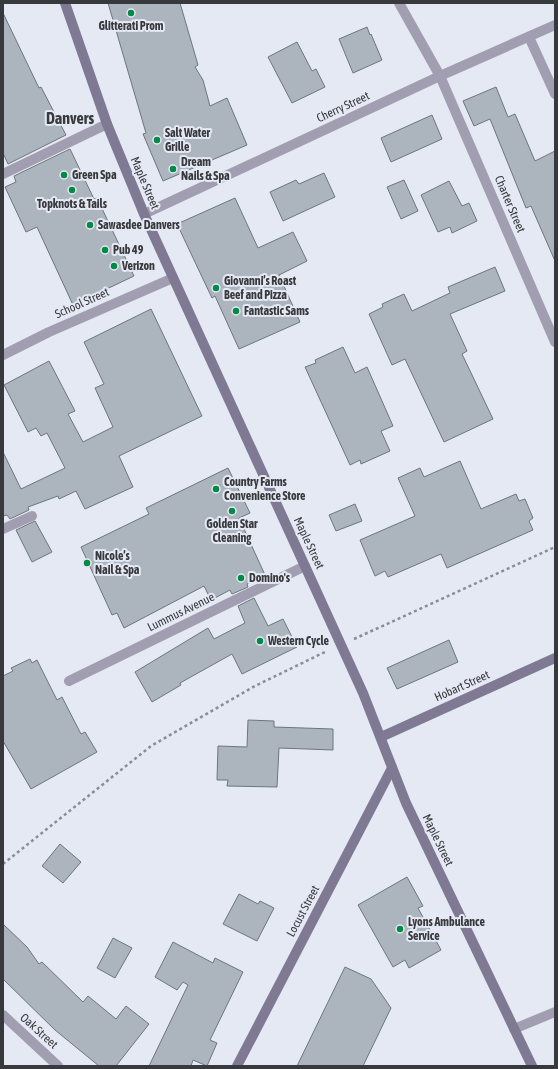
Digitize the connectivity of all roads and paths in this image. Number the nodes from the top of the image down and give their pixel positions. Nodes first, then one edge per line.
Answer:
1 (65, 3) edge
2 (399, 3) edge
3 (555, 25) edge
4 (529, 37) junction
5 (440, 76) junction
6 (555, 94) edge
7 (107, 124) junction
8 (3, 174) edge
9 (144, 214) junction
10 (173, 278) junction
11 (555, 342) edge
12 (3, 355) edge
13 (32, 516) dead end
14 (3, 529) edge
15 (555, 547) edge
16 (305, 566) junction
17 (360, 636) dead end
18 (320, 654) dead end
19 (555, 658) edge
20 (69, 681) dead end
21 (381, 737) junction
22 (392, 768) junction
23 (3, 864) edge
24 (555, 1012) edge
25 (3, 1015) edge
26 (514, 1029) junction
27 (58, 1066) edge
28 (237, 1066) edge
29 (532, 1066) edge

1 - 7 main road, Maple Street
2 - 5 street, Charter Street
3 - 4 street, Cherry Street
4 - 5 street, Cherry Street
4 - 6 street
5 - 9 street, Cherry Street
5 - 11 street, Charter Street
7 - 8 street
7 - 9 main road, Maple Street
9 - 10 main road, Maple Street
10 - 12 street, School Street
10 - 16 main road, Maple Street
13 - 14 street
15 - 17 path
16 - 20 street, Lummus Avenue
16 - 21 main road, Maple Street
18 - 23 path
19 - 21 main road, Hobart Street
21 - 22 main road, Maple Street
22 - 26 main road, Maple Street
22 - 28 main road, Locust Street
24 - 26 street
25 - 27 street, Oak Street
26 - 29 main road, Maple Street

